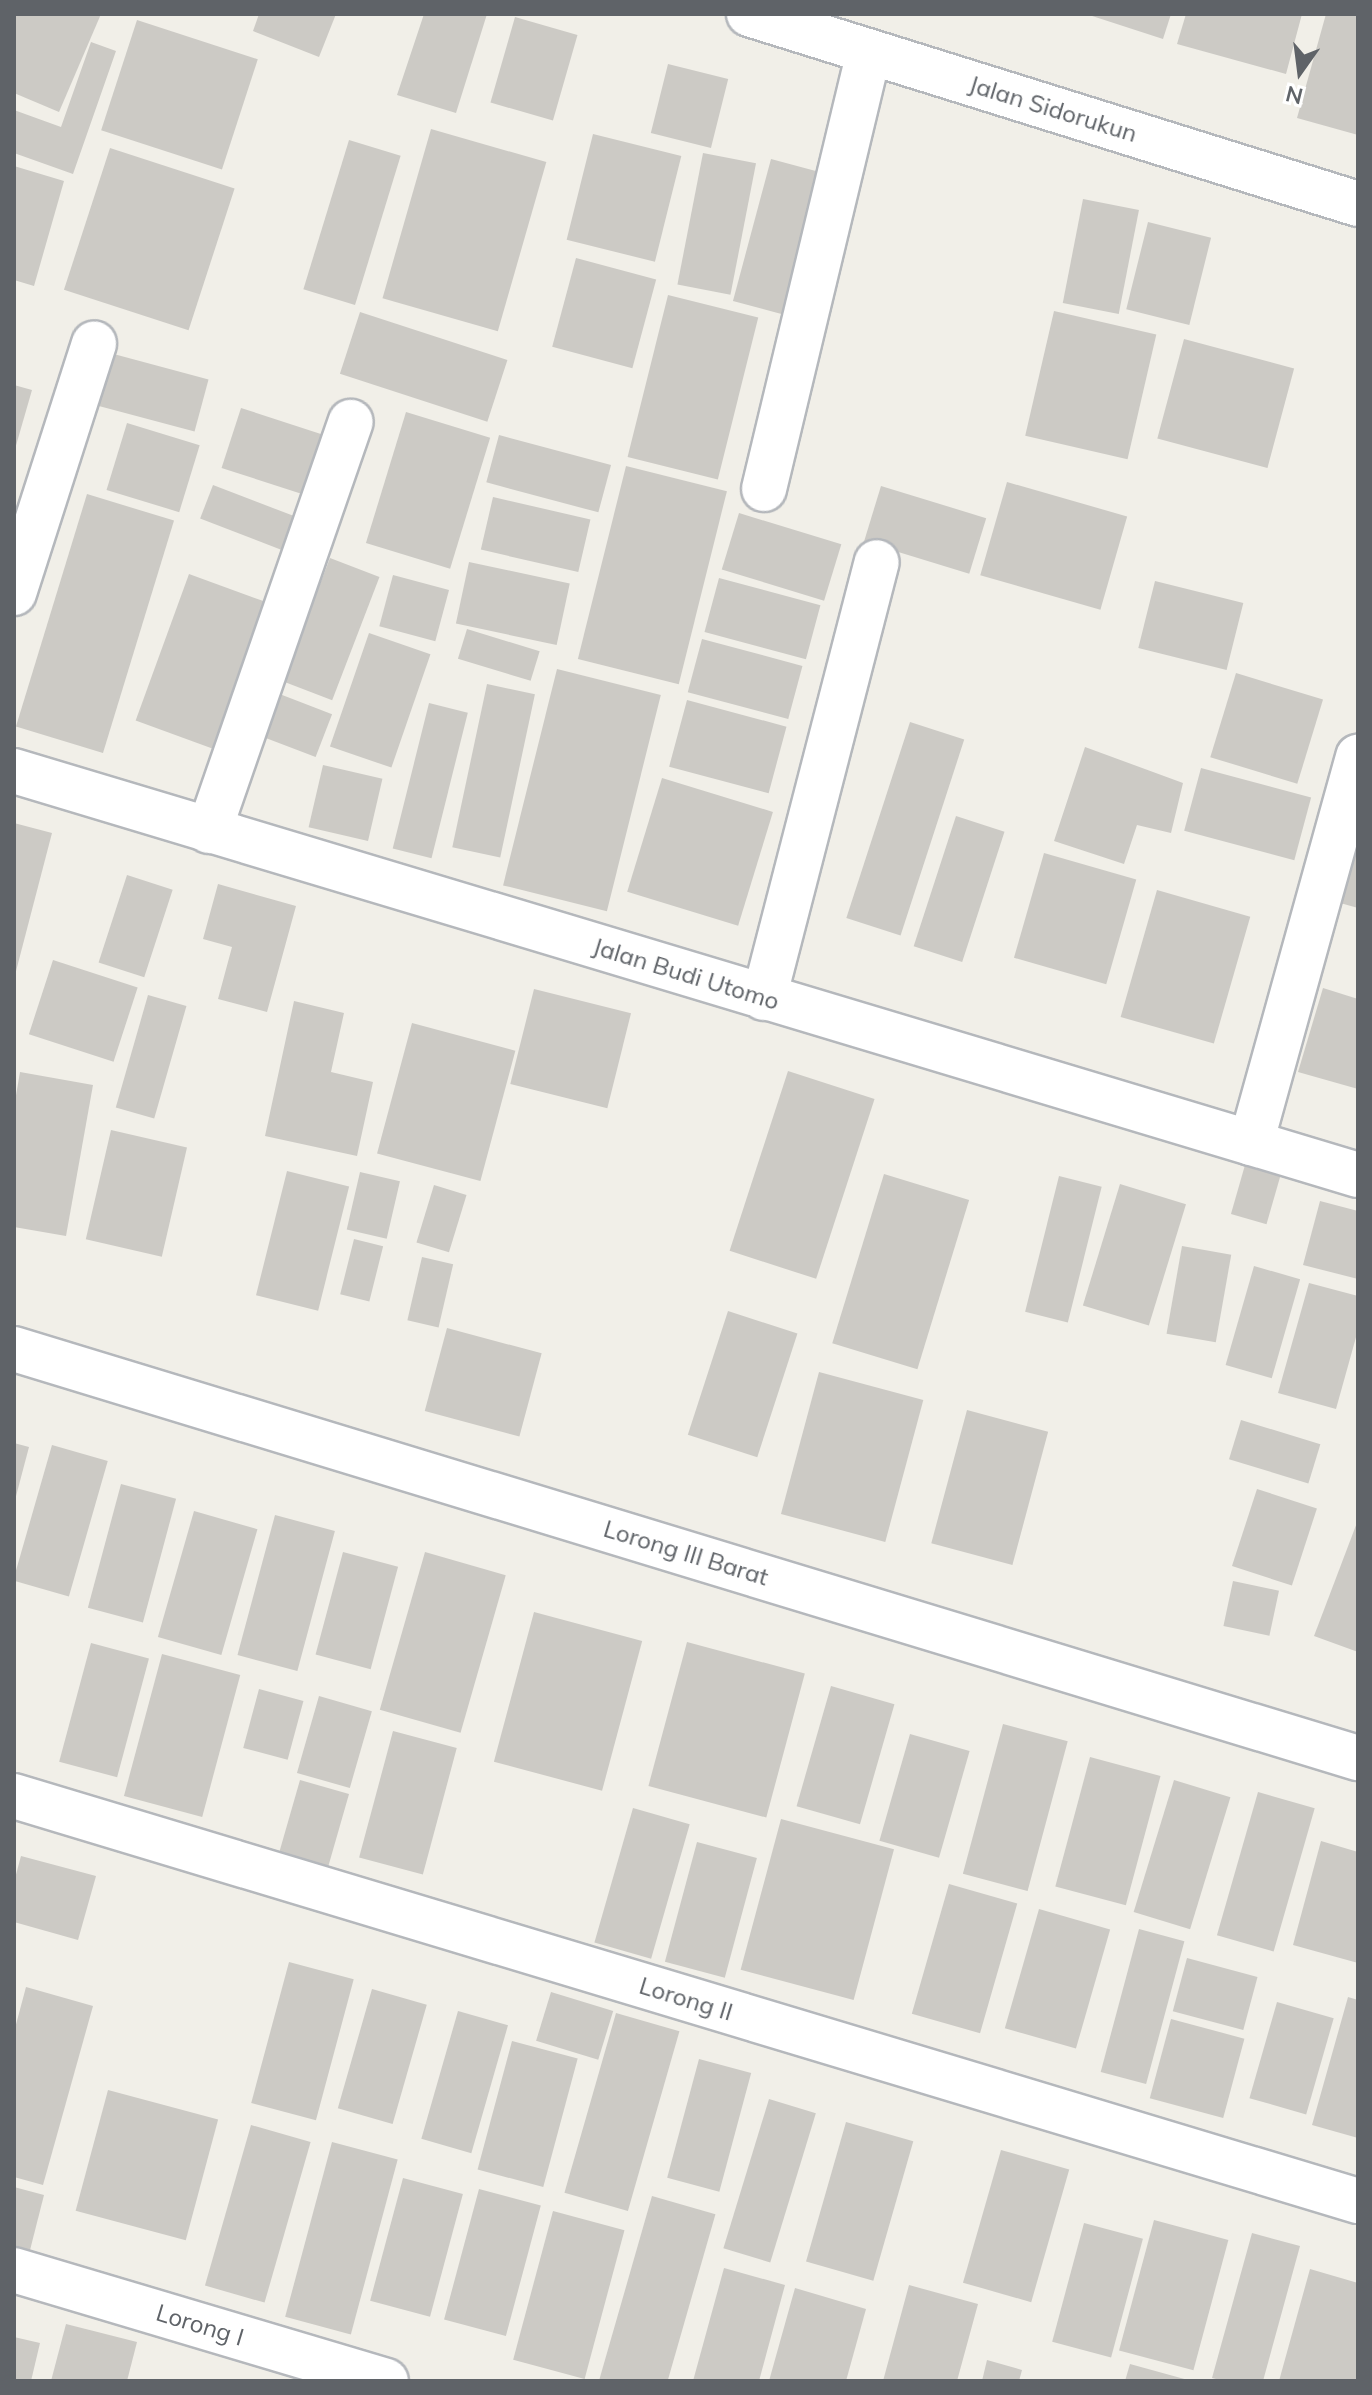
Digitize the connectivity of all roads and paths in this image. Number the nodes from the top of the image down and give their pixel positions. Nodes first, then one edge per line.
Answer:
1 (749, 14) edge
2 (869, 52) junction
3 (1358, 204) edge
4 (94, 344) dead end
5 (351, 422) dead end
6 (764, 489) dead end
7 (877, 562) dead end
8 (14, 593) edge
9 (1358, 757) edge
10 (14, 771) edge
11 (209, 831) junction
12 (764, 998) junction
13 (1251, 1143) junction
14 (1358, 1175) edge
15 (14, 1349) edge
16 (1358, 1758) edge
17 (14, 1796) edge
18 (1358, 2201) edge
19 (14, 2270) edge
20 (386, 2381) edge

1 - 2 street, Jalan Sidorukun
2 - 3 street, Jalan Sidorukun
2 - 6 street
4 - 8 street
5 - 11 street
7 - 12 street
9 - 13 street
10 - 11 street, Jalan Budi Utomo
11 - 12 street, Jalan Budi Utomo
12 - 13 street, Jalan Budi Utomo
13 - 14 street, Jalan Budi Utomo
15 - 16 street, Lorong III Barat
17 - 18 street, Lorong II
19 - 20 street, Lorong I

